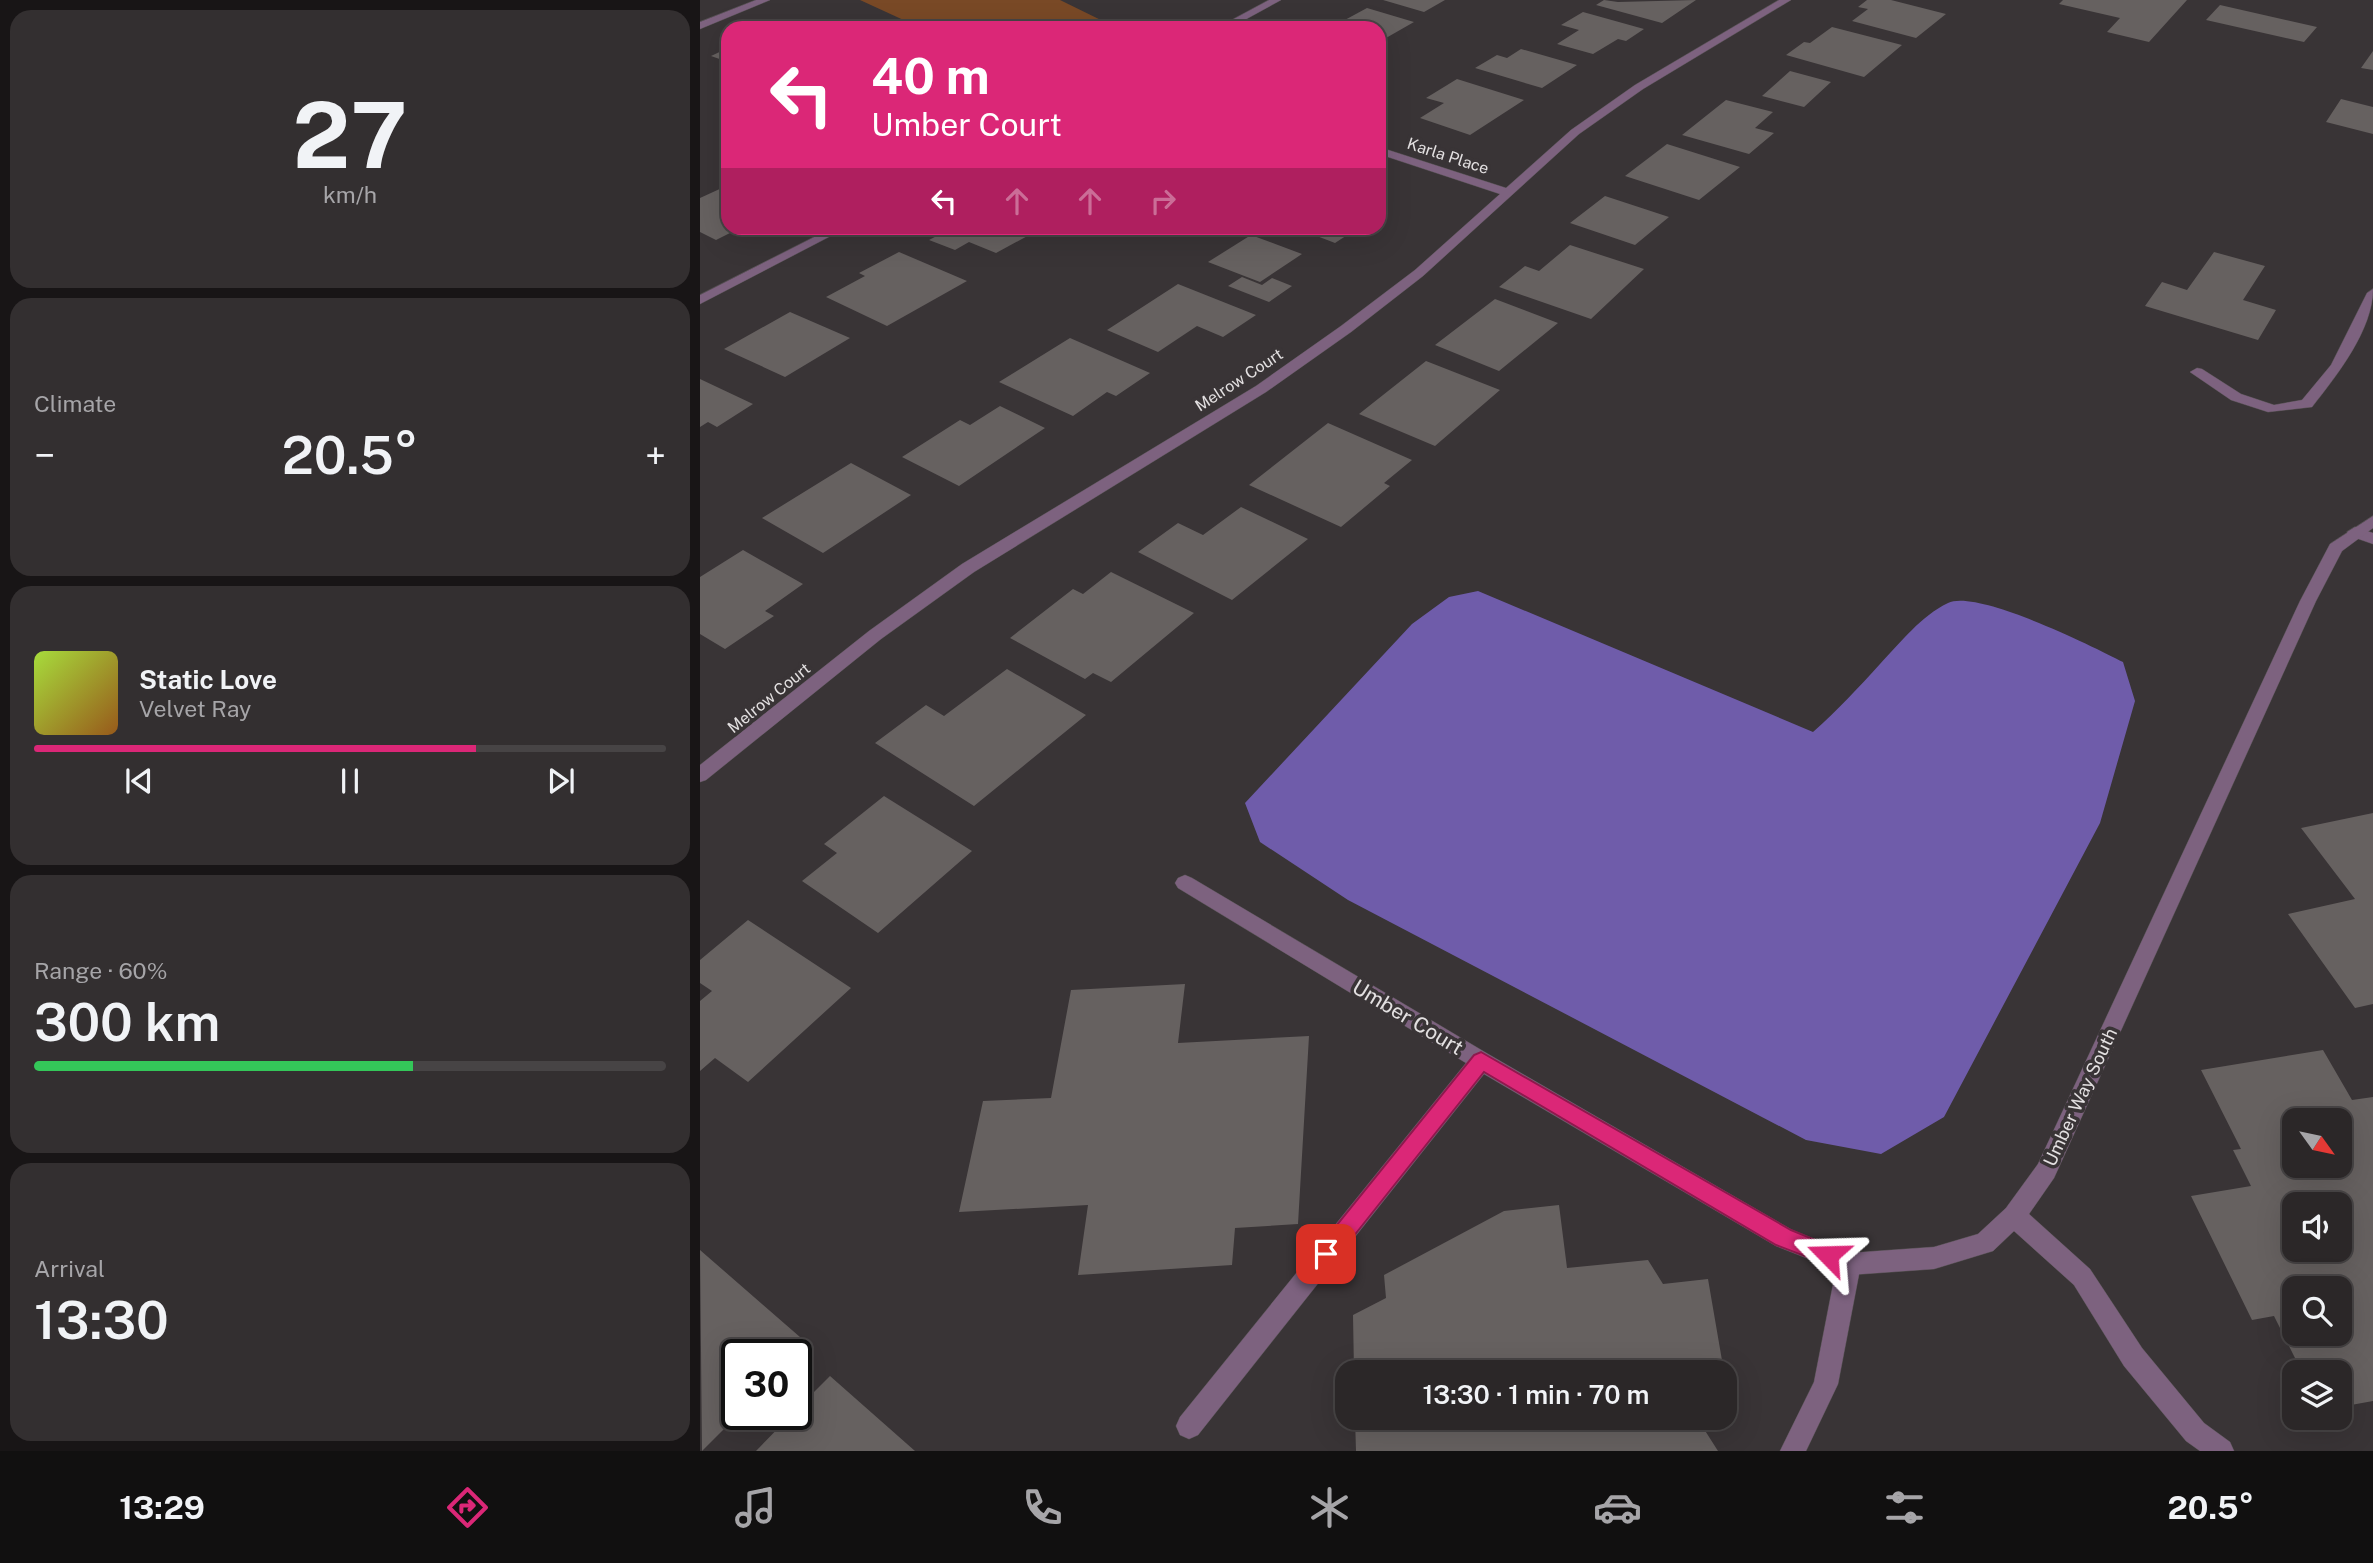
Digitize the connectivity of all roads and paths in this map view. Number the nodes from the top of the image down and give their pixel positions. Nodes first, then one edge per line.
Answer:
1 (765, 0) edge
2 (1276, 0) edge
3 (1786, 0) edge
4 (1236, 21) edge
5 (700, 26) edge
6 (1386, 152) edge
7 (1506, 192) junction
8 (826, 235) edge
9 (2373, 293) edge
10 (700, 300) edge
11 (2197, 372) dead end
12 (2373, 521) edge
13 (2364, 536) edge
14 (700, 775) edge
15 (1185, 883) dead end
16 (1481, 1060) junction
17 (2014, 1216) junction
18 (1849, 1264) junction
19 (1189, 1426) dead end
20 (1793, 1451) edge
21 (2221, 1451) edge

1 - 5 street
2 - 4 street
3 - 7 street, Melrow Court
6 - 7 street, Karla Place
7 - 14 street, Melrow Court
8 - 10 street
9 - 11 street
12 - 13 street, Umber Way South
13 - 17 street, Umber Way South
15 - 16 street, Umber Court
16 - 18 street, Umber Way South
16 - 19 street, Umber Court
17 - 18 street, Umber Way South
17 - 21 street
18 - 20 street

